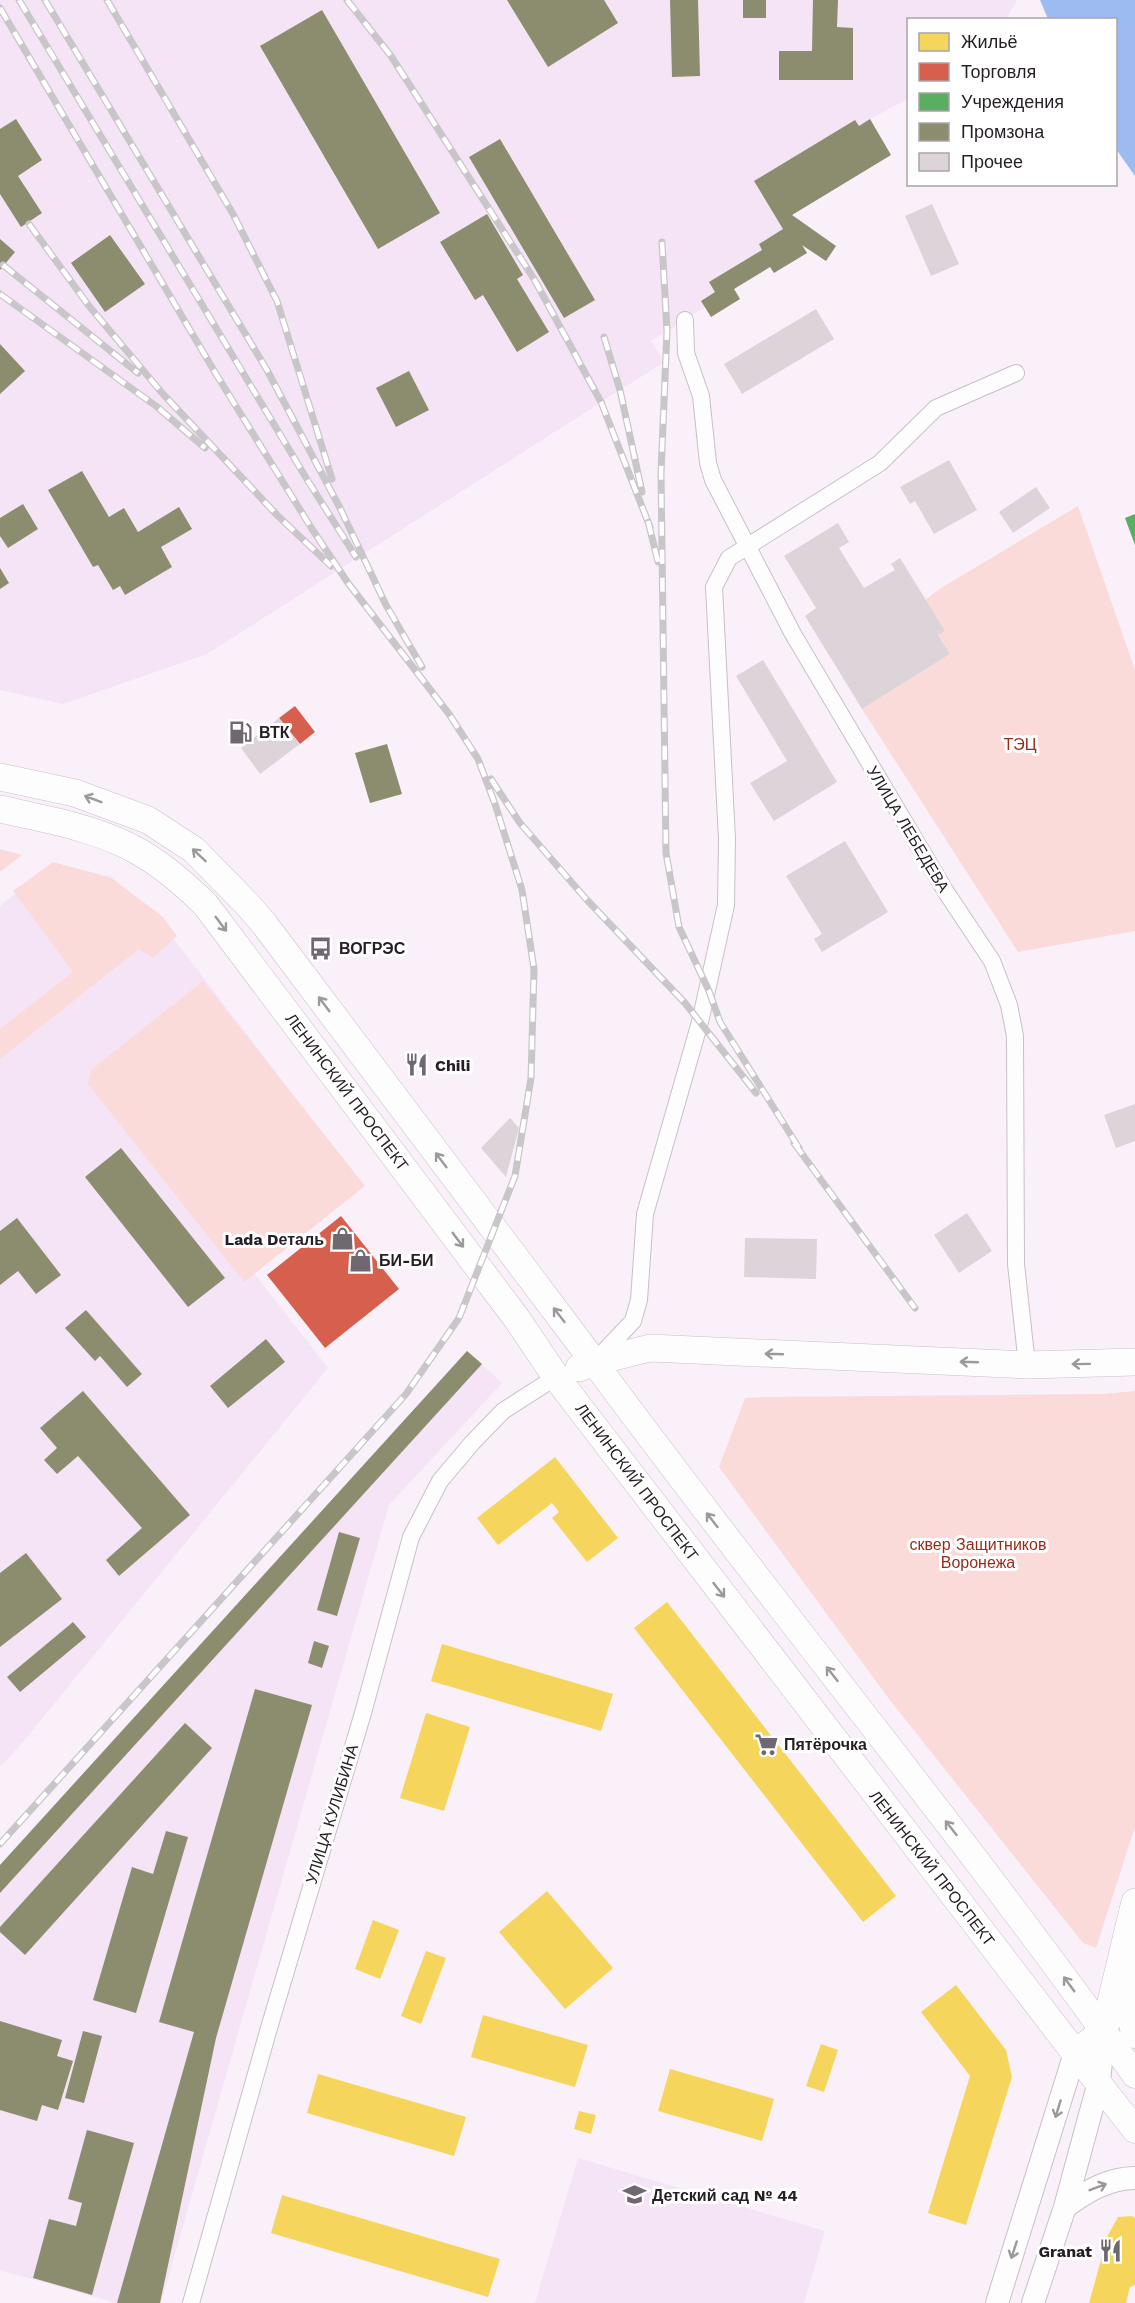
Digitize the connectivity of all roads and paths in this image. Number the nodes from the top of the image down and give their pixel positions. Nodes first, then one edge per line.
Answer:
1 (685, 320) dead end
2 (1016, 373) dead end
3 (745, 546) junction
4 (0, 777) edge
5 (0, 809) edge
6 (594, 1362) junction
7 (1135, 1362) edge
8 (1027, 1365) junction
9 (556, 1377) junction
10 (1132, 1913) edge
11 (1104, 2031) junction
12 (1135, 2035) edge
13 (1075, 2053) junction
14 (1135, 2075) edge
15 (1099, 2082) junction
16 (1135, 2130) edge
17 (1135, 2178) edge
18 (1065, 2207) junction
19 (191, 2303) edge
20 (997, 2303) edge
21 (1033, 2303) edge

1 - 3 street, УЛИЦА ЛЕБЕДЕВА
2 - 3 street
3 - 6 street
3 - 8 street, УЛИЦА ЛЕБЕДЕВА
6 -> 4 highway, ЛЕНИНСКИЙ ПРОСПЕКТ
5 -> 9 highway, ЛЕНИНСКИЙ ПРОСПЕКТ
8 -> 6 highway
6 - 9 highway
11 -> 6 main road, ЛЕНИНСКИЙ ПРОСПЕКТ
7 -> 8 highway
9 -> 13 highway, ЛЕНИНСКИЙ ПРОСПЕКТ
9 - 19 street, УЛИЦА КУЛИБИНА
10 - 11 highway
10 - 12 main road
11 - 13 highway
11 - 14 main road, ЛЕНИНСКИЙ ПРОСПЕКТ
11 - 15 main road
13 - 15 main road, ЛЕНИНСКИЙ ПРОСПЕКТ
13 -> 20 main road
15 - 16 main road, ЛЕНИНСКИЙ ПРОСПЕКТ
15 - 18 main road
18 -> 17 main road
18 - 21 main road

